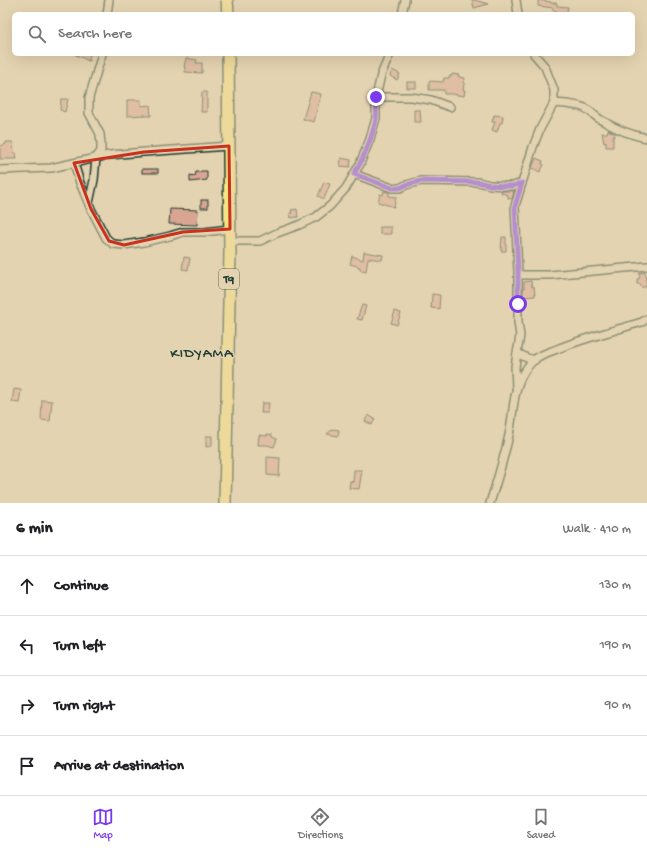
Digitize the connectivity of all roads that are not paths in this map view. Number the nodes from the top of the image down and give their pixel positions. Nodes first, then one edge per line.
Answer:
1 (109, 0) edge
2 (228, 0) edge
3 (405, 0) edge
4 (516, 0) edge
5 (107, 12) edge
6 (228, 12) edge
7 (402, 12) edge
8 (518, 12) edge
9 (101, 56) edge
10 (228, 56) edge
11 (389, 56) edge
12 (536, 56) edge
13 (376, 97) junction
14 (554, 104) junction
15 (450, 107) dead end
16 (647, 138) edge
17 (229, 146) junction
18 (96, 158) junction
19 (74, 163) junction
20 (0, 170) edge
21 (354, 174) junction
22 (522, 183) junction
23 (89, 203) junction
24 (230, 229) junction
25 (230, 241) junction
26 (647, 266) edge
27 (518, 275) junction
28 (647, 319) edge
29 (517, 353) junction
30 (534, 360) junction
31 (516, 389) junction
32 (224, 503) edge
33 (490, 503) edge

1 - 5 street
2 - 6 highway
3 - 7 street
4 - 8 street
9 - 18 street
10 - 17 highway, T9
11 - 13 street
12 - 14 street
13 - 15 street
13 - 21 street
14 - 16 street
14 - 22 street
17 - 18 street
17 - 24 highway, T9
18 - 19 street
18 - 23 street
19 - 20 street
19 - 23 street
21 - 22 street
21 - 25 street
22 - 27 street
23 - 24 street
24 - 25 highway, T9
25 - 32 highway, T9
26 - 27 street
27 - 29 street
28 - 30 street
29 - 30 street
29 - 31 street
30 - 31 street
31 - 33 street

